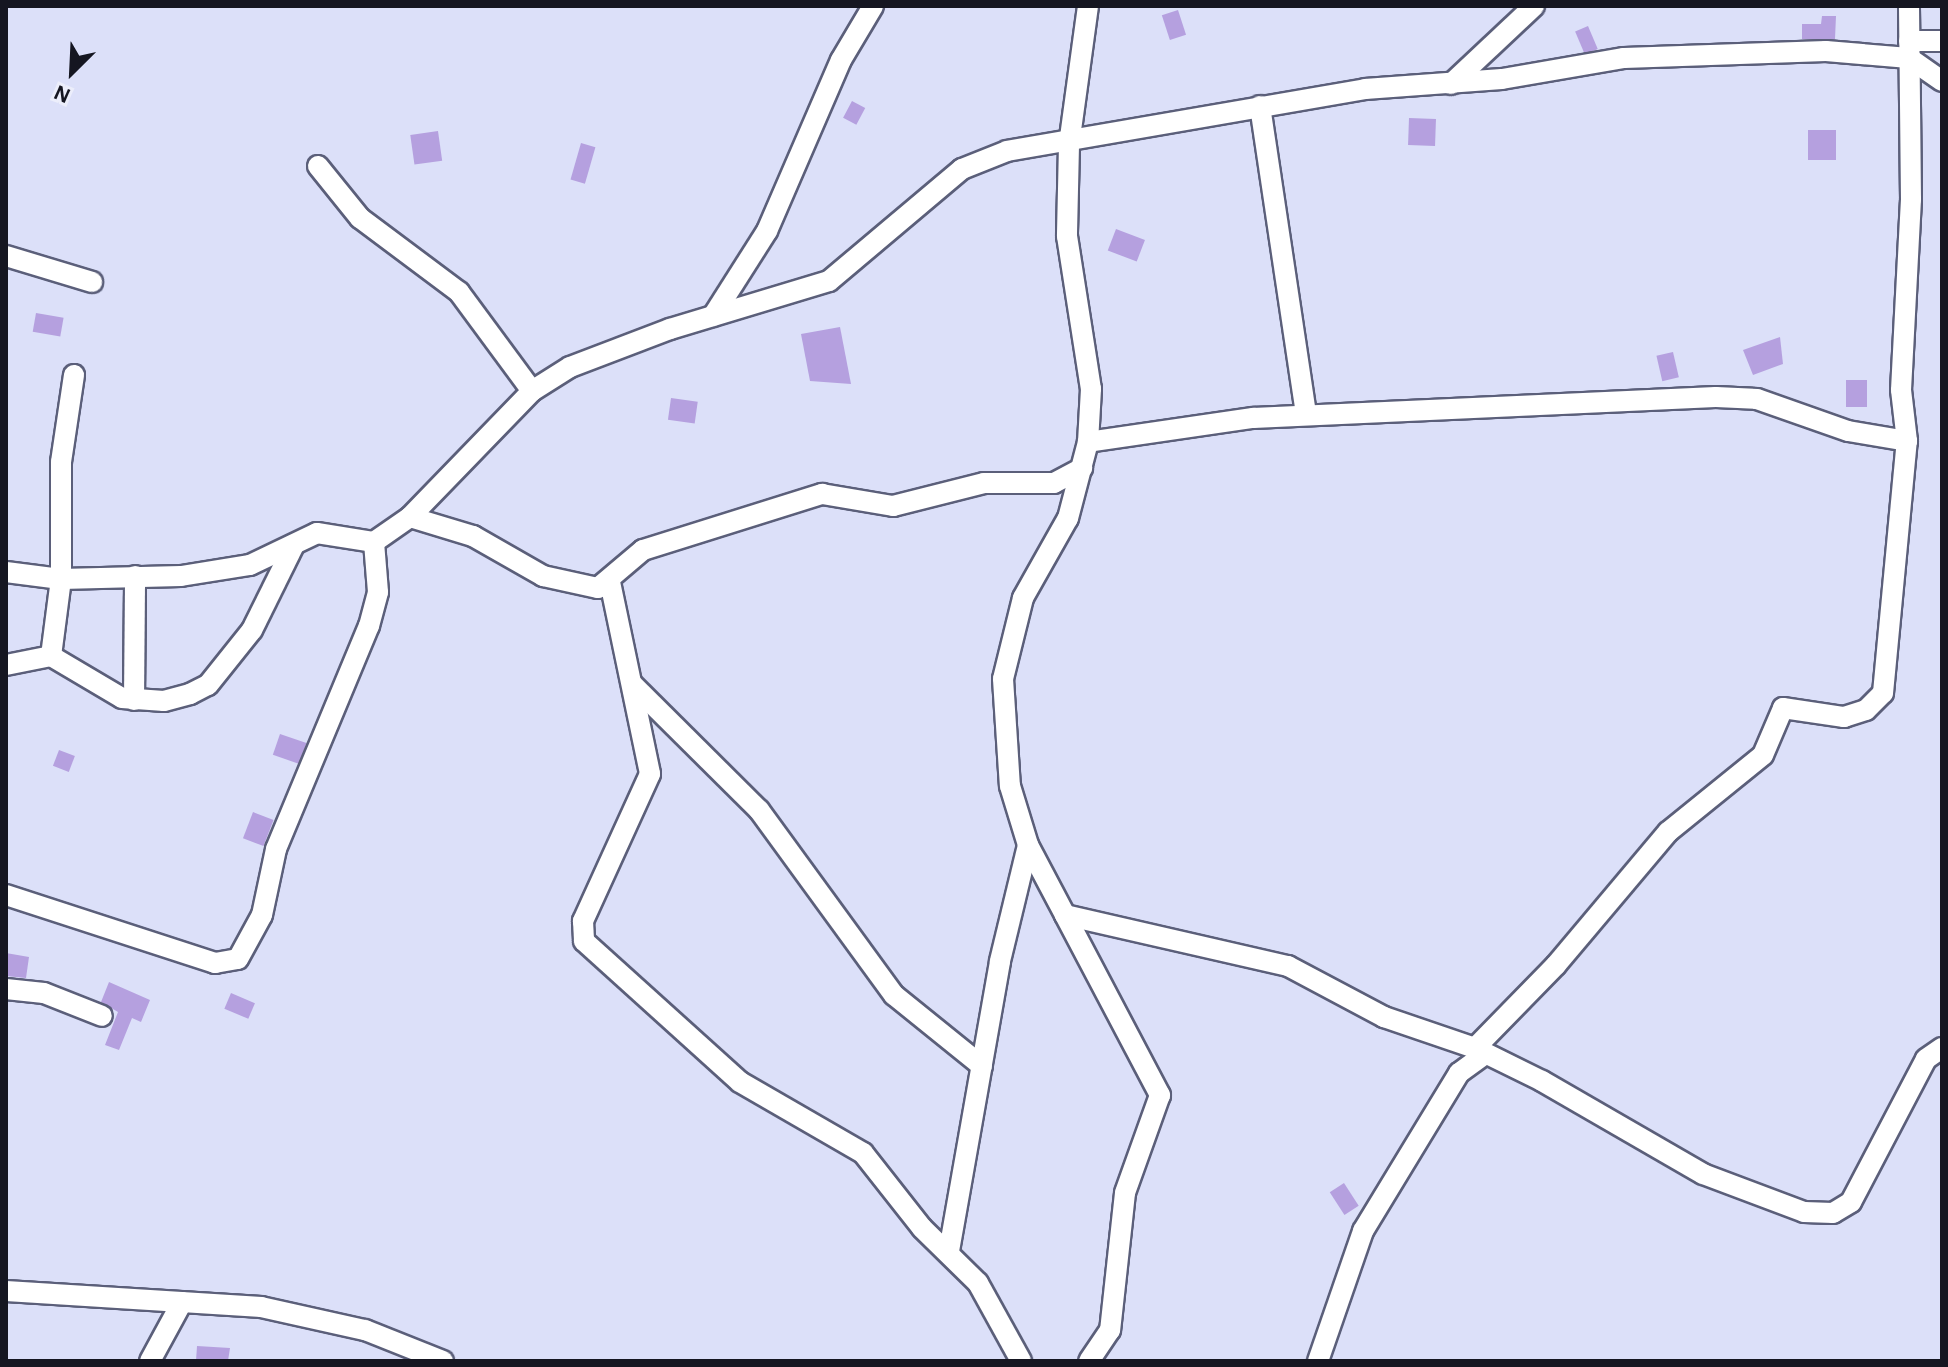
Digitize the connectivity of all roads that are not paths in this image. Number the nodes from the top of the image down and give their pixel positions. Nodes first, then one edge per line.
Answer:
1 (873, 6) edge
2 (1088, 6) edge
3 (1534, 6) edge
4 (1909, 6) edge
5 (1942, 41) edge
6 (1909, 49) junction
7 (1942, 81) edge
8 (1451, 84) junction
9 (1260, 106) junction
10 (1069, 145) junction
11 (318, 166) dead end
12 (6, 256) edge
13 (92, 282) dead end
14 (713, 316) junction
15 (74, 375) dead end
16 (532, 391) junction
17 (1306, 414) junction
18 (1907, 441) junction
19 (1088, 442) junction
20 (1082, 468) junction
21 (410, 517) junction
22 (374, 542) junction
23 (294, 545) junction
24 (6, 572) edge
25 (135, 576) junction
26 (61, 579) junction
27 (610, 582) junction
28 (51, 656) junction
29 (6, 665) edge
30 (633, 685) junction
31 (134, 700) junction
32 (1028, 845) junction
33 (6, 895) edge
34 (1065, 915) junction
35 (6, 989) edge
36 (102, 1016) dead end
37 (1942, 1048) edge
38 (1480, 1051) junction
39 (982, 1066) junction
40 (949, 1251) junction
41 (6, 1291) edge
42 (182, 1302) junction
43 (437, 1360) edge
44 (150, 1361) edge
45 (1021, 1361) edge
46 (1089, 1361) edge
47 (1318, 1361) edge

1 - 14 street
2 - 10 street
3 - 8 street
4 - 6 street
5 - 6 street
6 - 7 street
6 - 8 street
6 - 18 street
8 - 9 street
9 - 10 street
9 - 17 street
10 - 14 street
10 - 19 street
11 - 16 street
12 - 13 street
14 - 16 street
15 - 26 street
16 - 21 street
17 - 18 street
17 - 19 street
18 - 38 street
19 - 20 street
20 - 27 street
20 - 32 street
21 - 22 street
21 - 27 street
22 - 23 street
22 - 33 street
23 - 25 street
23 - 31 street
24 - 26 street
25 - 26 street
25 - 31 street
26 - 28 street
27 - 30 street
28 - 29 street
28 - 31 street
30 - 39 street
30 - 40 street
32 - 34 street
32 - 39 street
34 - 38 street
34 - 46 street
35 - 36 street
37 - 38 street
38 - 47 street
39 - 40 street
40 - 45 street
41 - 42 street
42 - 43 street
42 - 44 street

